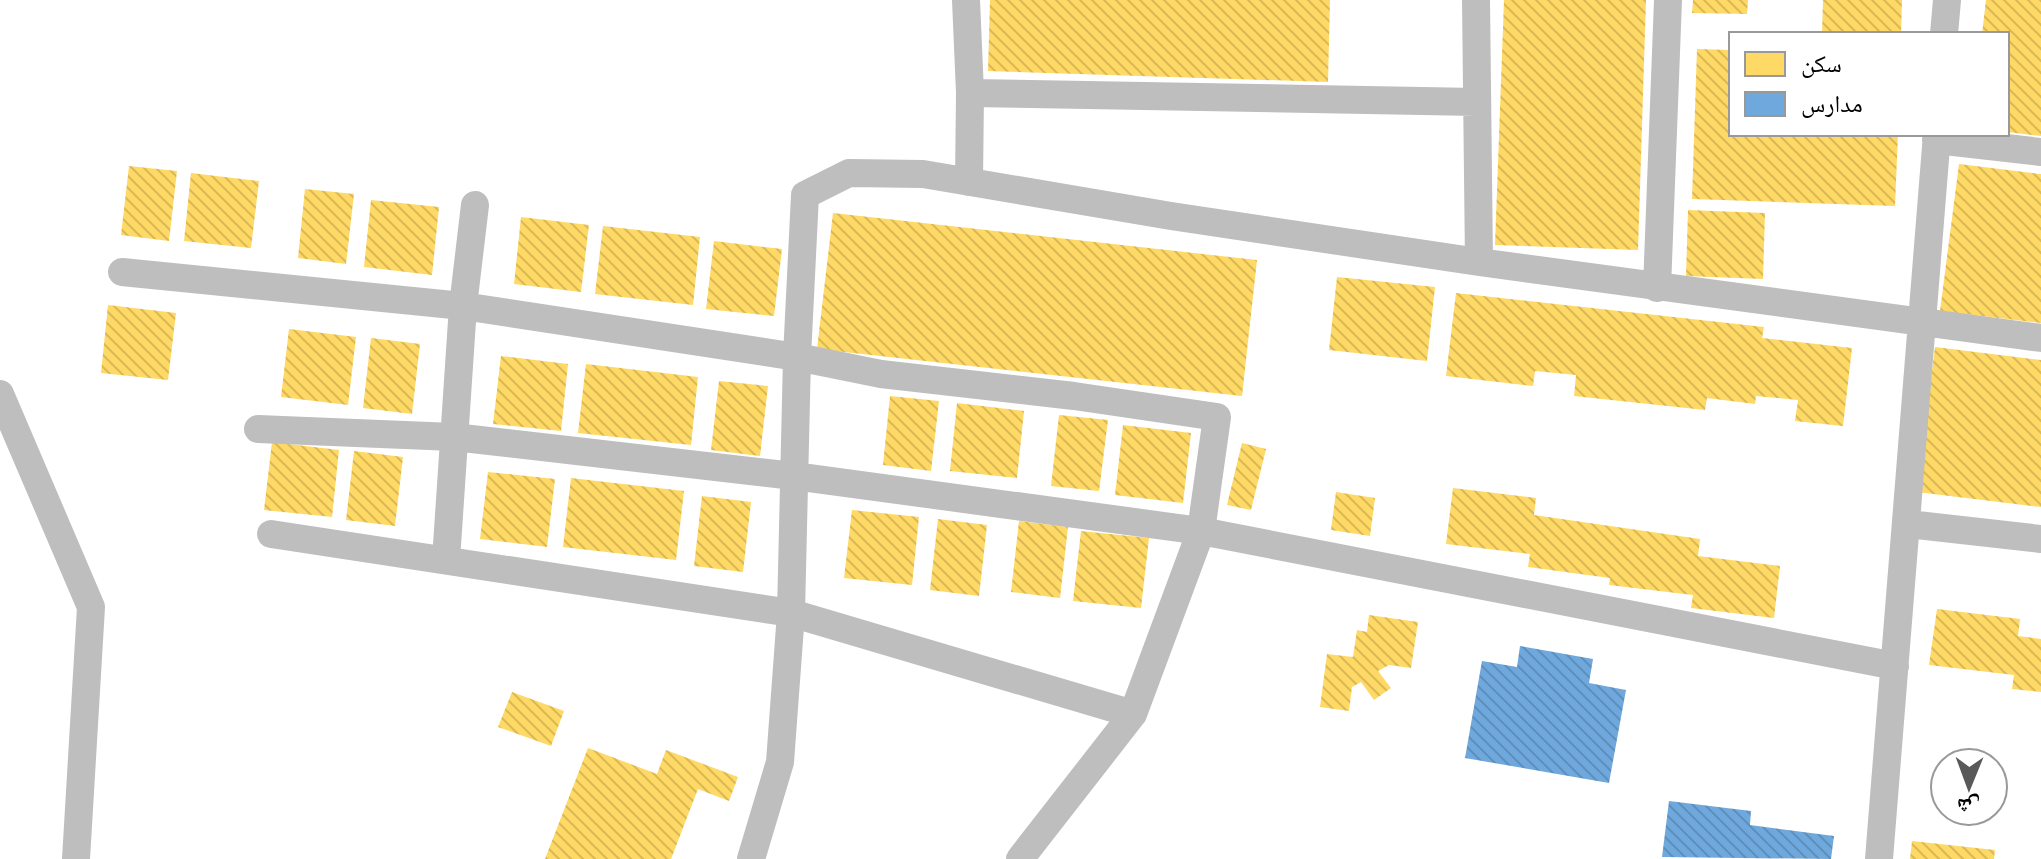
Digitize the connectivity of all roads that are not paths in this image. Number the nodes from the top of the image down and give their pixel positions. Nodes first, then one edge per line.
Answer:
1 (966, 0) edge
2 (1476, 0) edge
3 (1668, 0) edge
4 (1947, 0) edge
5 (1944, 32) edge
6 (970, 93) junction
7 (1477, 102) junction
8 (1937, 137) edge
9 (2041, 152) edge
10 (969, 182) junction
11 (475, 205) dead end
12 (1479, 262) junction
13 (122, 272) dead end
14 (1657, 288) junction
15 (463, 306) junction
16 (1923, 322) junction
17 (2041, 338) edge
18 (797, 357) junction
19 (0, 394) edge
20 (258, 429) dead end
21 (454, 437) junction
22 (794, 476) junction
23 (1908, 524) junction
24 (1201, 531) junction
25 (271, 534) dead end
26 (2041, 539) edge
27 (446, 560) junction
28 (791, 613) junction
29 (1895, 666) junction
30 (1133, 714) junction
31 (76, 859) edge
32 (751, 859) edge
33 (1020, 859) edge
34 (1879, 859) edge

1 - 6 street
2 - 7 street
3 - 14 street
4 - 5 street
6 - 7 street
6 - 10 street
7 - 12 street
8 - 9 street
8 - 16 street
10 - 12 street
10 - 18 street
11 - 15 street
12 - 14 street
13 - 15 street
14 - 16 street
15 - 18 street
15 - 21 street
16 - 17 street
16 - 23 street
18 - 22 street
18 - 24 street
19 - 31 street
20 - 21 street
21 - 22 street
21 - 27 street
22 - 24 street
22 - 28 street
23 - 26 street
23 - 29 street
24 - 29 street
24 - 30 street
25 - 27 street
27 - 28 street
28 - 30 street
28 - 32 street
29 - 34 street
30 - 33 street

